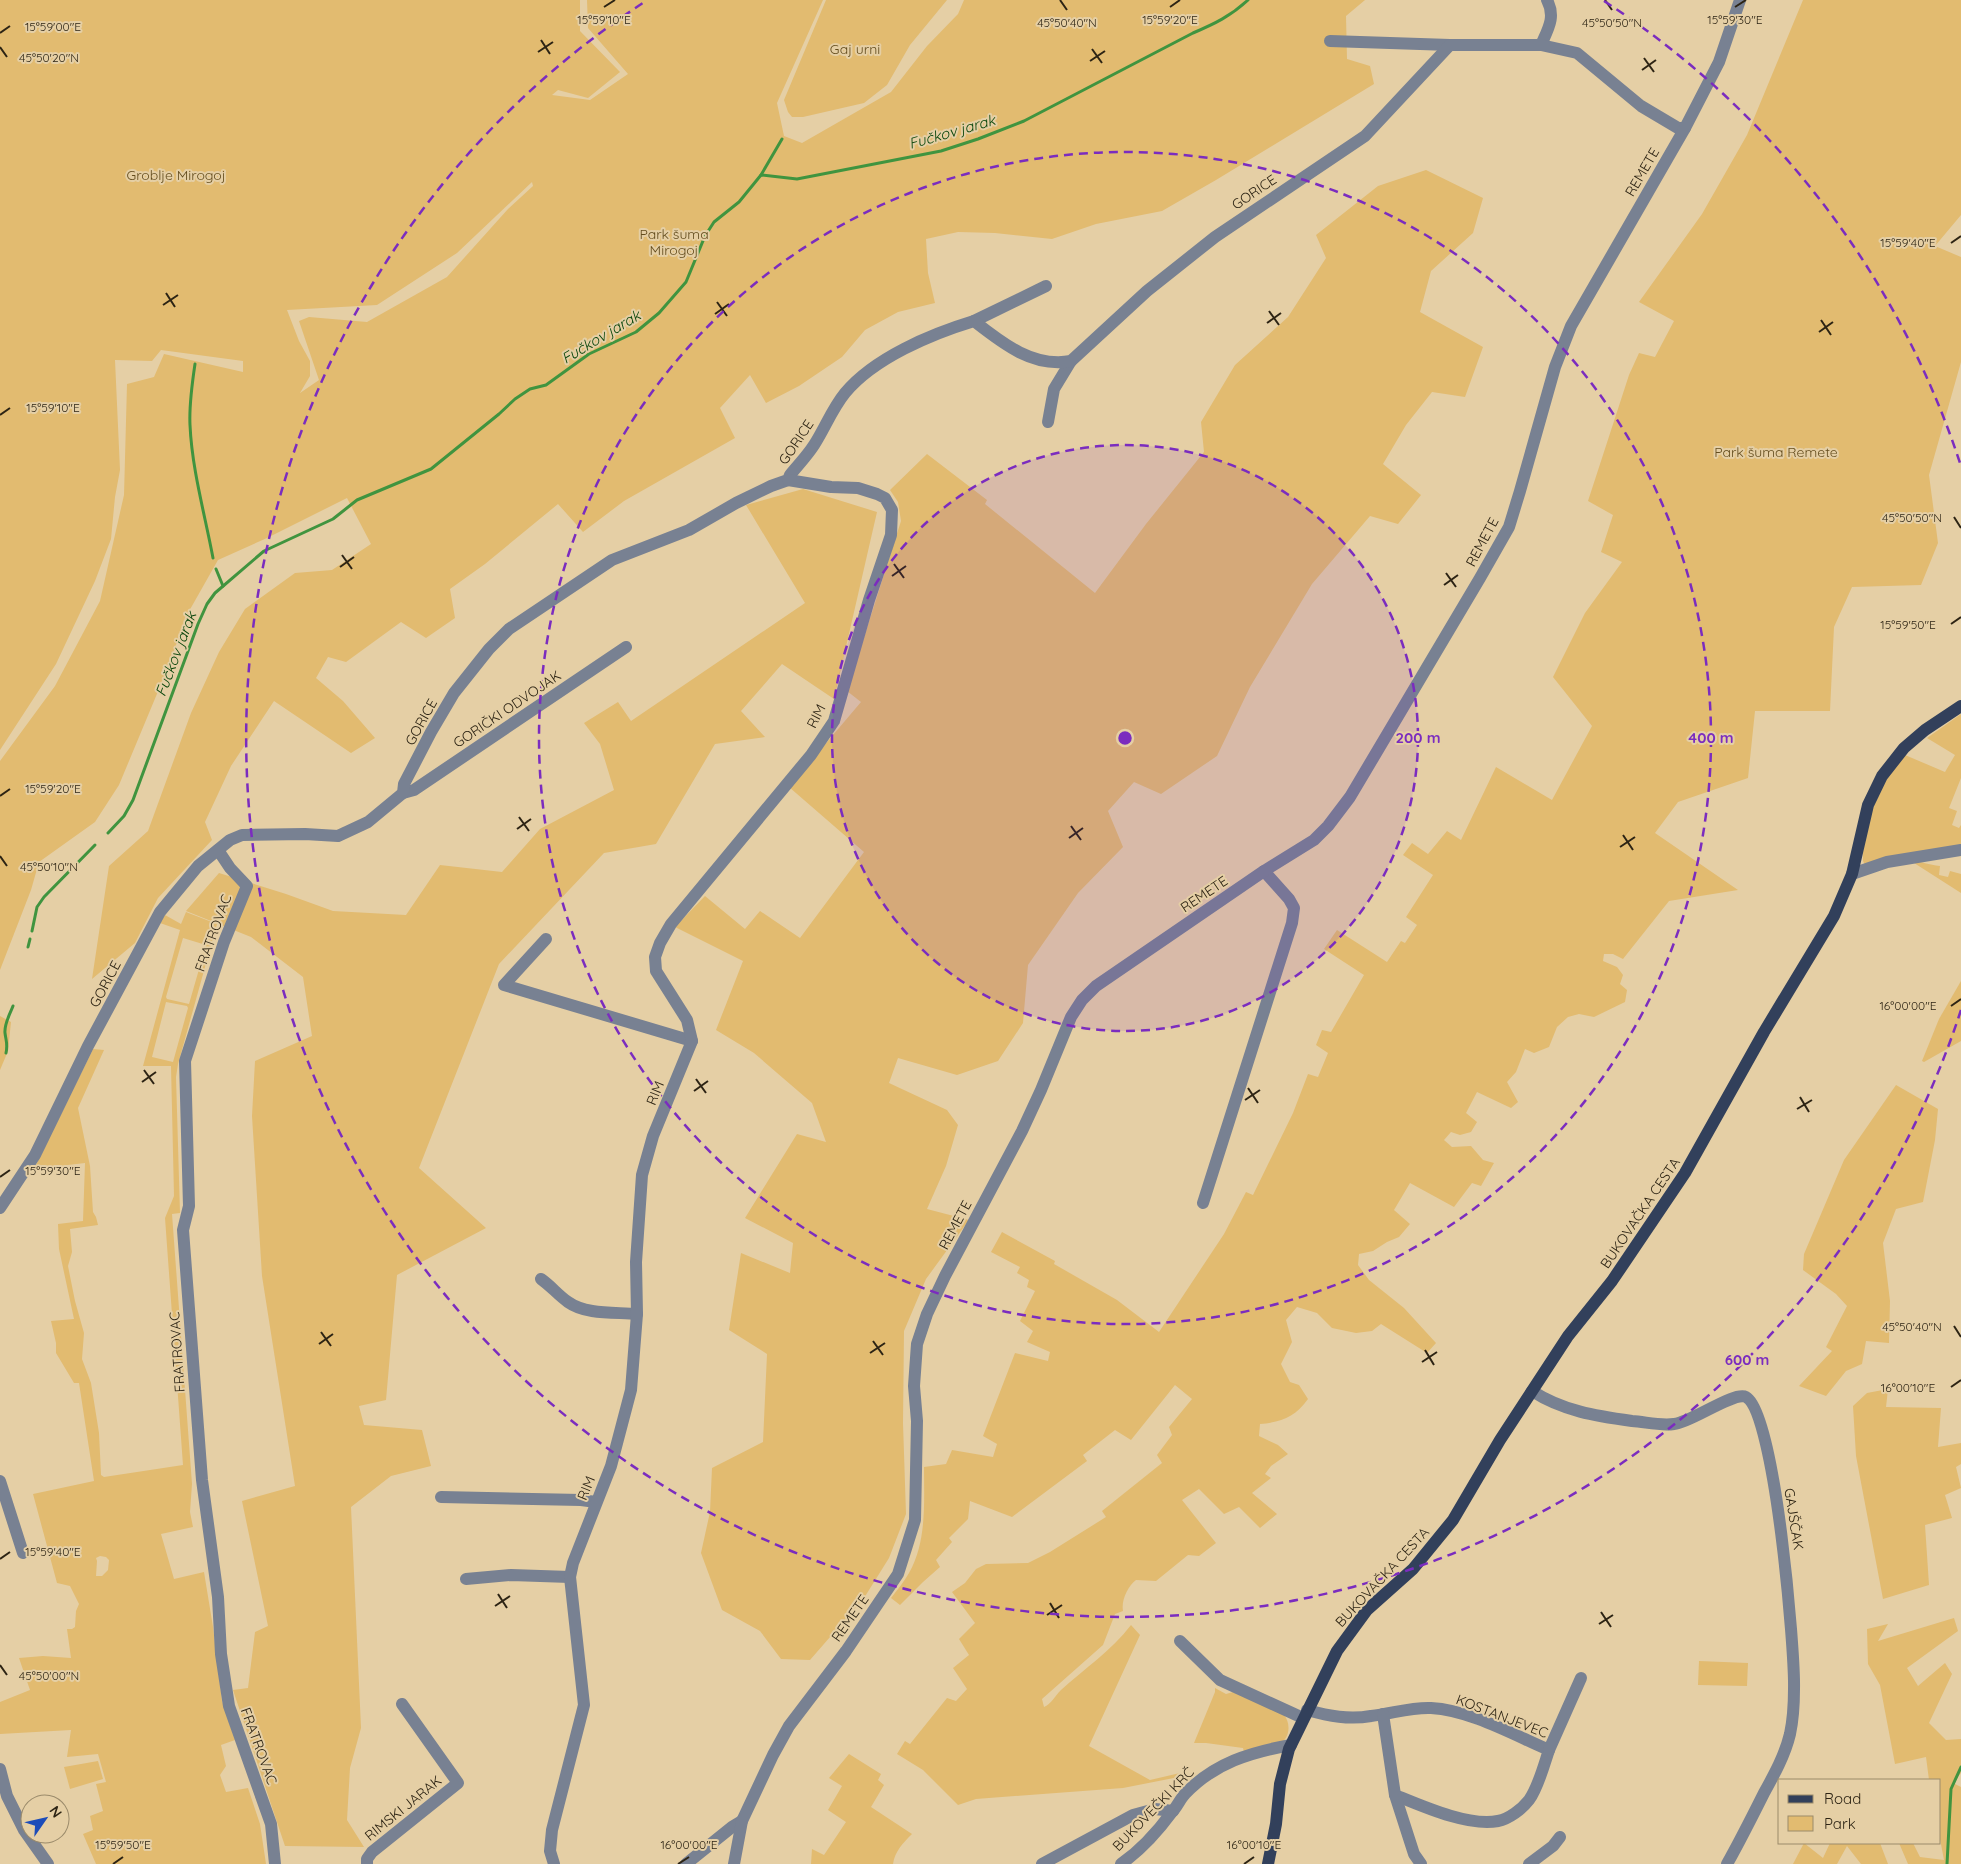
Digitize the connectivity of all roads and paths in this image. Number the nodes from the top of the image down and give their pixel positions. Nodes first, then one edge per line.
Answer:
1 (1547, 0) edge
2 (1740, 0) edge
3 (1330, 41) dead end
4 (1450, 45) junction
5 (1541, 45) junction
6 (1685, 128) junction
7 (1046, 286) dead end
8 (974, 321) junction
9 (1071, 361) junction
10 (1048, 422) dead end
11 (788, 480) junction
12 (626, 647) dead end
13 (1961, 706) edge
14 (404, 794) junction
15 (218, 850) junction
16 (1961, 850) edge
17 (1264, 871) junction
18 (1852, 874) junction
19 (546, 939) dead end
20 (692, 1041) junction
21 (1203, 1203) dead end
22 (0, 1208) edge
23 (541, 1279) dead end
24 (636, 1314) junction
25 (1532, 1391) junction
26 (0, 1481) edge
27 (440, 1497) dead end
28 (596, 1502) junction
29 (23, 1553) dead end
30 (570, 1577) junction
31 (466, 1579) dead end
32 (1180, 1641) dead end
33 (1581, 1678) dead end
34 (402, 1704) dead end
35 (1305, 1714) junction
36 (1383, 1714) junction
37 (1291, 1745) junction
38 (1549, 1750) junction
39 (0, 1769) edge
40 (1395, 1795) junction
41 (1173, 1811) junction
42 (742, 1821) junction
43 (1560, 1837) dead end
44 (48, 1864) edge
45 (275, 1864) edge
46 (367, 1864) edge
47 (554, 1864) edge
48 (686, 1864) edge
49 (734, 1864) edge
50 (1042, 1864) edge
51 (1121, 1864) edge
52 (1268, 1864) edge
53 (1421, 1864) edge
54 (1529, 1864) edge
55 (1728, 1864) edge

1 - 5 street
2 - 6 street, REMETE
3 - 4 street
4 - 5 street
4 - 9 street, GORICE
5 - 6 street
6 - 17 street, REMETE
7 - 8 street, GORICE
8 - 9 street
8 - 11 street, GORICE
9 - 10 street, GORICE
11 - 14 street, GORICE
11 - 20 street, RIM
12 - 14 street, GORIČKI ODVOJAK
13 - 18 main road, BUKOVAČKA CESTA
14 - 15 street, GORICE
15 - 22 street, GORICE
15 - 45 street, FRATROVAC
16 - 18 street
17 - 21 street
17 - 42 street, REMETE
18 - 25 main road, BUKOVAČKA CESTA
19 - 20 street
20 - 24 street, RIM
23 - 24 street
24 - 28 street, RIM
25 - 35 main road, BUKOVAČKA CESTA
25 - 55 street, GAJŠČAK
26 - 29 street
27 - 28 street
28 - 30 street, RIM
30 - 31 street
30 - 47 street, RIM
32 - 35 street
33 - 38 street, KOSTANJEVEC
34 - 46 street, RIMSKI JARAK
35 - 36 street, KOSTANJEVEC
35 - 37 main road, BUKOVAČKA CESTA
36 - 38 street, KOSTANJEVEC
36 - 40 street
37 - 41 street, BUKOVEČKI KRČ
37 - 52 main road, BUKOVAČKA CESTA
38 - 40 street, KOSTANJEVEC
39 - 44 street
40 - 53 street
41 - 50 street
41 - 51 street, BUKOVEČKI KRČ
42 - 48 street
42 - 49 street, REMETE
43 - 54 street

